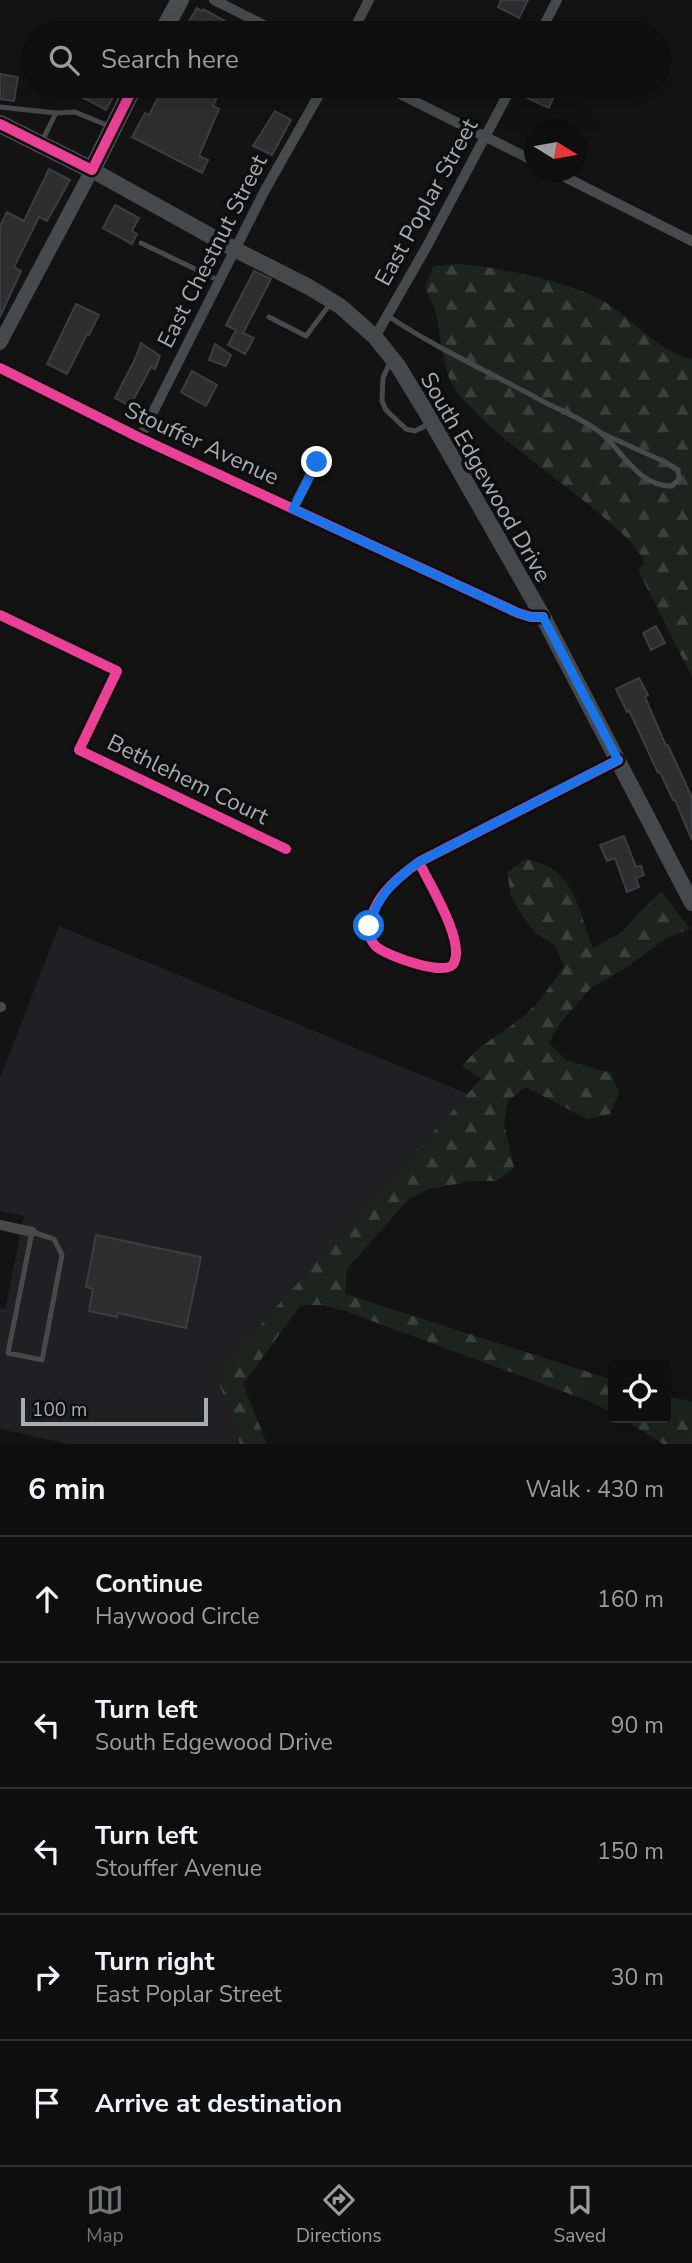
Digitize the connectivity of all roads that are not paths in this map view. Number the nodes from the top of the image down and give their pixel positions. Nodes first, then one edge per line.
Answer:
1 (180, 0) edge
2 (214, 0) edge
3 (369, 0) edge
4 (557, 0) edge
5 (169, 21) edge
6 (256, 21) edge
7 (358, 21) edge
8 (546, 21) edge
9 (128, 98) edge
10 (317, 98) edge
11 (408, 98) edge
12 (506, 98) edge
13 (0, 107) edge
14 (56, 113) junction
15 (0, 124) edge
16 (113, 127) junction
17 (486, 137) junction
18 (40, 144) junction
19 (524, 156) edge
20 (92, 170) junction
21 (575, 182) edge
22 (692, 241) edge
23 (141, 243) dead end
24 (236, 250) junction
25 (220, 281) junction
26 (332, 302) junction
27 (387, 316) junction
28 (269, 317) dead end
29 (375, 337) junction
30 (0, 343) edge
31 (392, 359) junction
32 (0, 368) edge
33 (432, 423) junction
34 (601, 433) junction
35 (140, 438) junction
36 (317, 462) dead end
37 (293, 509) junction
38 (0, 615) edge
39 (543, 617) junction
40 (618, 760) junction
41 (286, 849) dead end
42 (419, 862) junction
43 (692, 902) edge
44 (0, 1226) edge
45 (32, 1232) junction

1 - 5 main road
2 - 6 street
3 - 7 street
4 - 8 street
9 - 16 main road
10 - 24 street, East Chestnut Street
11 - 17 street
12 - 17 street, East Poplar Street
13 - 14 lane
14 - 16 lane
14 - 18 lane
15 - 18 main road
16 - 20 main road
17 - 19 street
17 - 27 street, East Poplar Street
18 - 20 main road
20 - 24 main road, South Edgewood Drive
20 - 30 street
21 - 22 street
23 - 25 lane
24 - 25 street, East Chestnut Street
24 - 26 main road, South Edgewood Drive
25 - 35 street, East Chestnut Street
26 - 28 lane
26 - 29 main road, South Edgewood Drive
27 - 29 street, East Poplar Street
27 - 34 lane
29 - 31 main road, South Edgewood Drive
31 - 33 main road, South Edgewood Drive
31 - 33 lane
32 - 35 street, Stouffer Avenue
33 - 39 main road, South Edgewood Drive
34 - 34 lane
35 - 37 street, Stouffer Avenue
36 - 37 street
37 - 39 street, Stouffer Avenue
38 - 41 street, Bethlehem Court
39 - 40 main road, South Edgewood Drive
40 - 42 street
40 - 43 main road, South Edgewood Drive
42 - 42 street
44 - 45 street
45 - 45 lane

